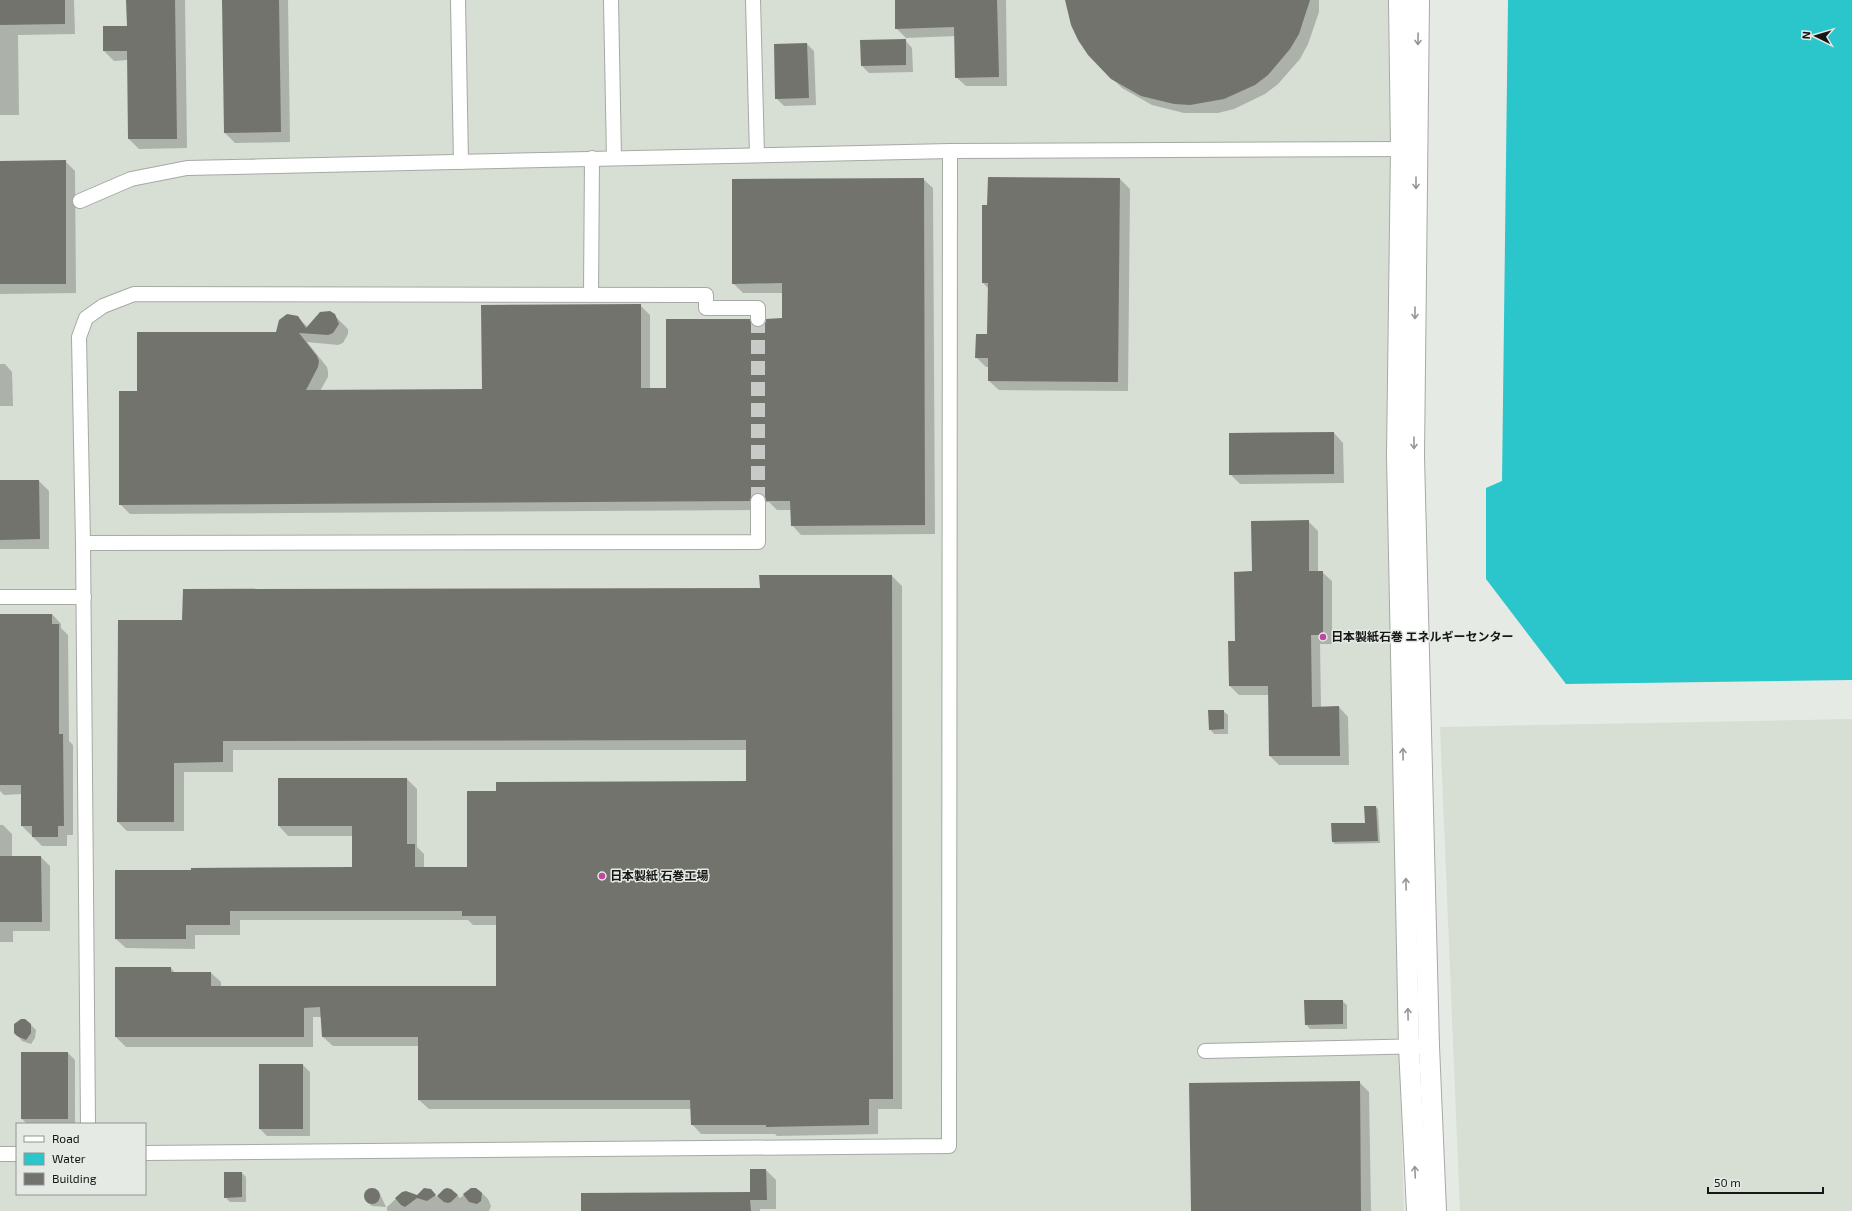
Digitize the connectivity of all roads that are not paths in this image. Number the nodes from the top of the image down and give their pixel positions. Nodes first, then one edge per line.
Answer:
1 (458, 0) edge
2 (611, 0) edge
3 (754, 0) edge
4 (1399, 0) edge
5 (1419, 0) edge
6 (1408, 149) junction
7 (950, 151) junction
8 (756, 155) junction
9 (592, 158) junction
10 (614, 158) junction
11 (461, 162) junction
12 (80, 201) dead end
13 (591, 294) junction
14 (758, 319) tunnel mouth
15 (758, 501) tunnel mouth
16 (84, 543) junction
17 (84, 596) junction
18 (0, 597) edge
19 (1429, 1046) junction
20 (1409, 1047) junction
21 (1205, 1052) dead end
22 (88, 1123) edge
23 (146, 1153) edge
24 (0, 1154) edge
25 (16, 1154) edge
26 (1417, 1211) edge
27 (1436, 1211) edge

1 - 11 street
2 - 10 street
3 - 8 street
4 - 6 street
5 -> 6 street
6 - 7 street
6 -> 19 street
20 -> 6 street
7 - 8 street
7 - 23 street
8 - 10 street
9 - 10 street
9 - 11 street
9 - 13 street
11 - 12 street
13 - 14 street
13 - 16 street
15 - 16 street
16 - 17 street
17 - 18 street
17 - 22 street
19 - 20 street
19 - 27 street
20 - 21 street
26 -> 20 street
24 - 25 street

